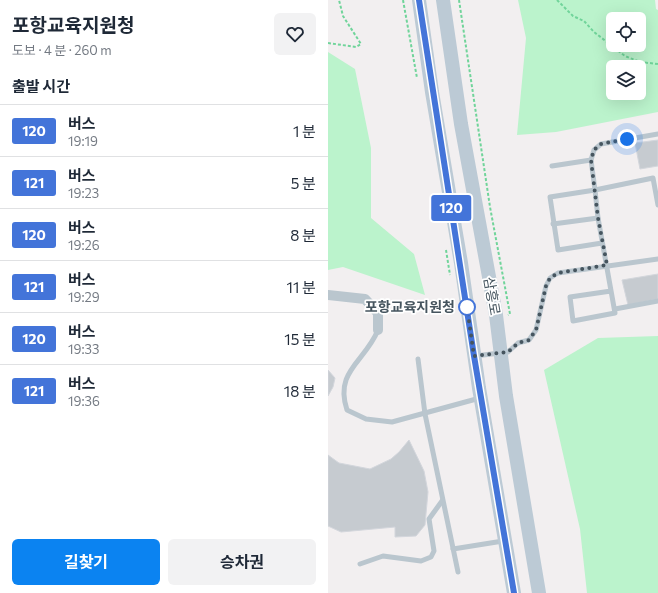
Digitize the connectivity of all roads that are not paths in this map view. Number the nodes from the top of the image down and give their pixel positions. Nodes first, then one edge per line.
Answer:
1 (419, 0) edge
2 (443, 0) edge
3 (658, 134) edge
4 (591, 160) junction
5 (552, 166) dead end
6 (595, 190) junction
7 (658, 205) edge
8 (598, 218) junction
9 (553, 224) junction
10 (602, 243) junction
11 (658, 259) edge
12 (607, 265) junction
13 (611, 291) junction
14 (328, 296) edge
15 (658, 301) edge
16 (614, 309) junction
17 (378, 330) joint
18 (500, 353) junction
19 (474, 356) junction
20 (418, 359) dead end
21 (481, 398) junction
22 (425, 414) junction
23 (442, 501) junction
24 (505, 541) junction
25 (453, 549) junction
26 (360, 564) dead end
27 (458, 572) dead end
28 (514, 593) edge
29 (539, 593) edge

1 - 19 main road, 삼흥로
2 - 18 main road, 삼흥로
3 - 4 lane
4 - 5 lane
4 - 6 lane
6 - 7 lane
6 - 8 lane
6 - 9 lane
8 - 9 lane
8 - 10 lane
9 - 10 lane
10 - 12 lane
11 - 12 lane
12 - 13 lane
12 - 18 lane
13 - 16 lane
13 - 16 lane
14 - 17 street
15 - 16 lane
17 - 22 lane
18 - 19 lane
18 - 29 main road, 삼흥로
19 - 21 main road, 삼흥로
20 - 22 lane
21 - 22 lane
21 - 24 main road, 삼흥로
22 - 23 lane
23 - 25 lane
23 - 26 lane
24 - 25 lane
24 - 28 main road, 삼흥로
25 - 27 lane

